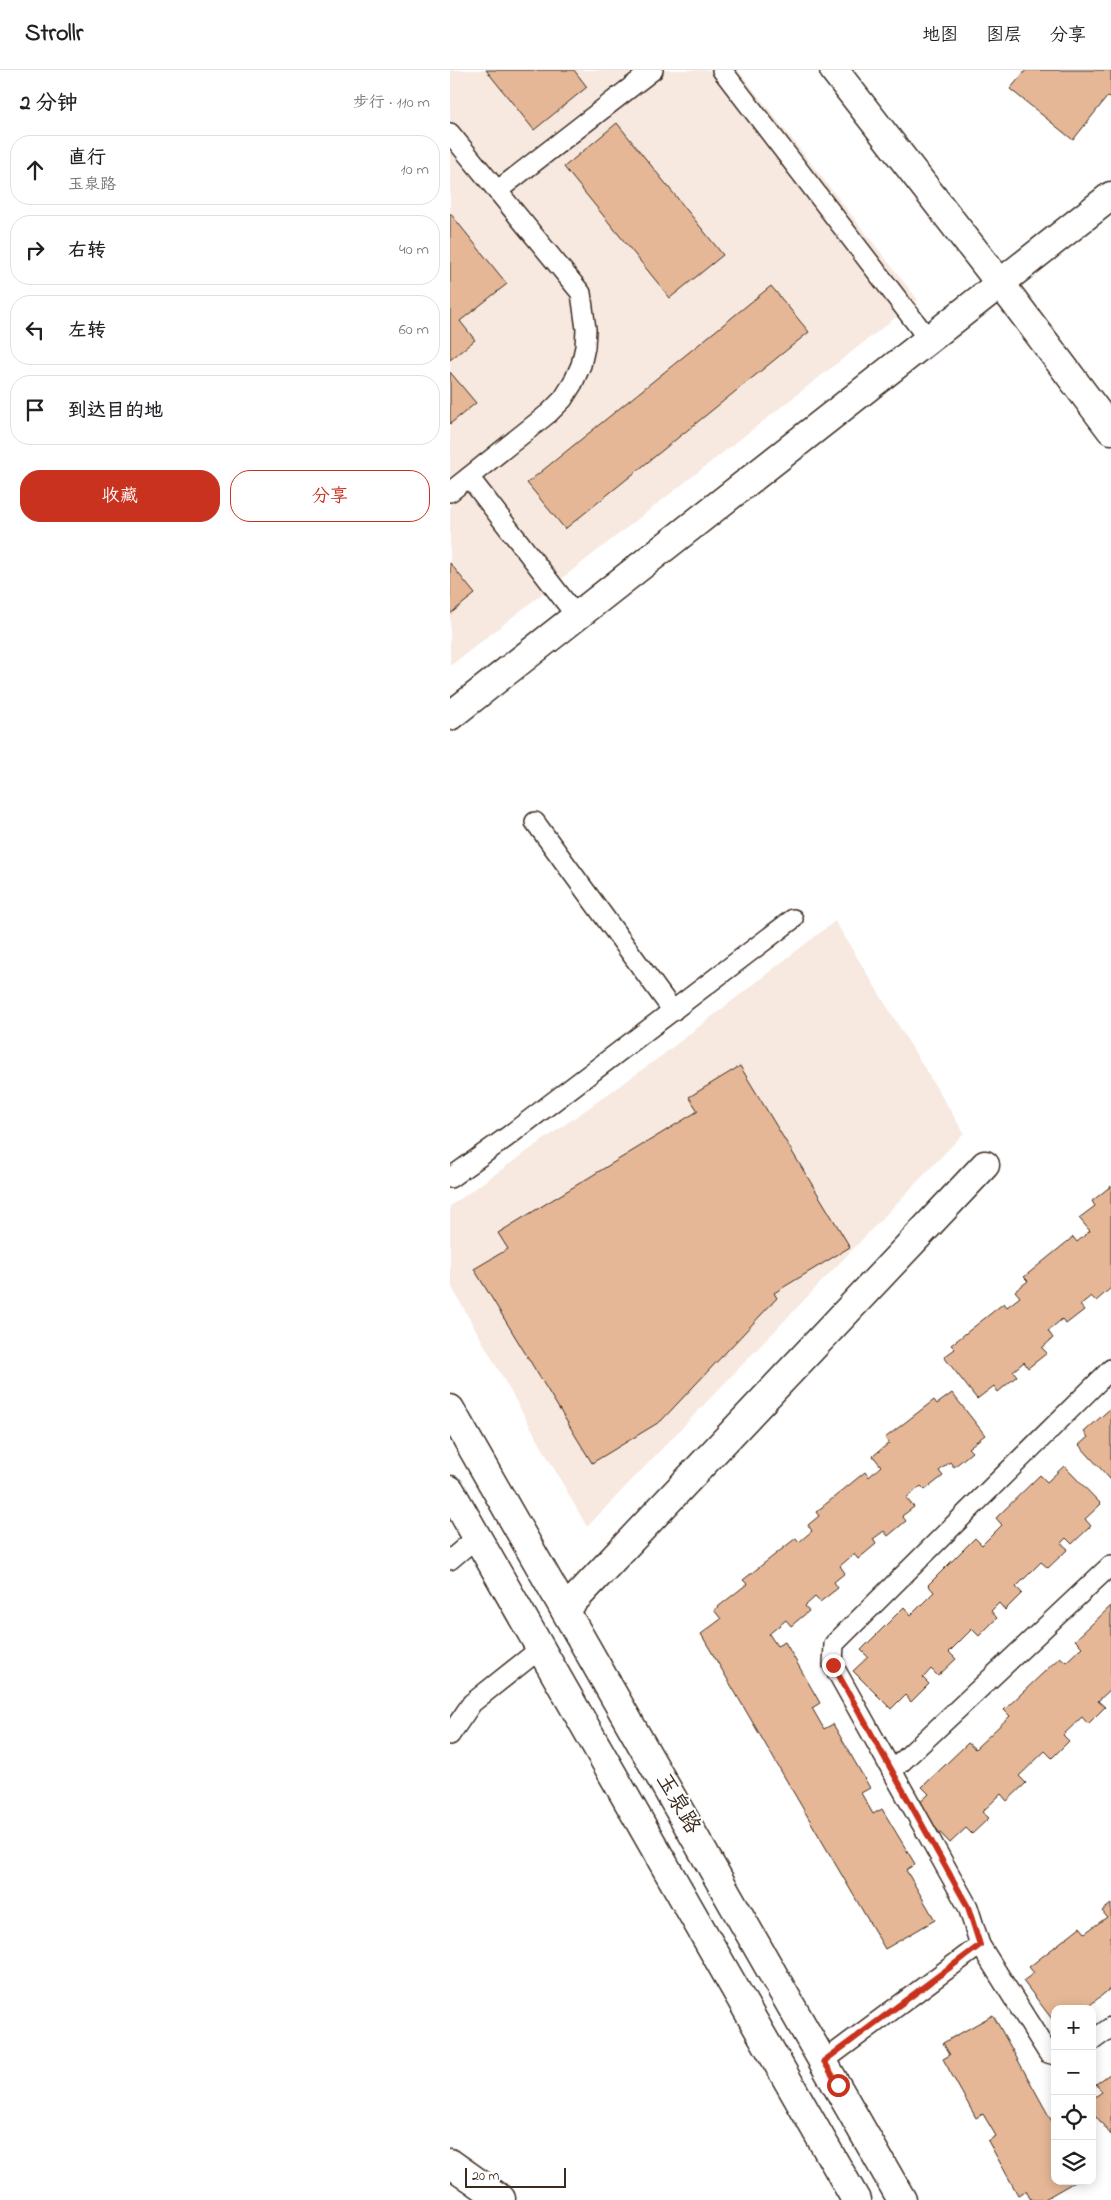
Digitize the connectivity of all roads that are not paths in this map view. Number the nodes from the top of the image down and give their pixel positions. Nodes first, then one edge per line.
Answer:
1 (653, 70) edge
2 (722, 70) edge
3 (834, 70) edge
4 (450, 134) edge
5 (497, 191) junction
6 (1111, 196) edge
7 (1000, 284) junction
8 (929, 340) junction
9 (1111, 430) edge
10 (469, 477) junction
11 (450, 492) edge
12 (577, 617) junction
13 (450, 716) edge
14 (535, 822) dead end
15 (793, 919) dead end
16 (673, 1011) junction
17 (985, 1165) dead end
18 (450, 1178) edge
19 (1111, 1369) edge
20 (450, 1409) edge
21 (450, 1490) edge
22 (477, 1537) junction
23 (450, 1560) edge
24 (1111, 1565) edge
25 (565, 1610) junction
26 (541, 1648) junction
27 (450, 1735) edge
28 (892, 1771) junction
29 (980, 1945) junction
30 (1111, 2027) edge
31 (1096, 2038) edge
32 (1051, 2054) edge
33 (824, 2061) junction
34 (450, 2163) edge
35 (501, 2198) dead end
36 (856, 2200) edge
37 (902, 2200) edge

1 - 5 lane
2 - 8 lane
3 - 7 street
4 - 5 lane
5 - 10 lane
6 - 7 street
7 - 8 street
7 - 9 street
8 - 12 street
10 - 11 lane
10 - 12 lane
12 - 13 street
14 - 16 lane
15 - 16 lane
16 - 18 lane
17 - 25 street
19 - 28 lane
20 - 25 street, 玉泉路
21 - 22 street, 玉泉路
22 - 23 lane
22 - 26 street, 玉泉路
24 - 28 lane
25 - 33 street, 玉泉路
26 - 27 lane
26 - 36 street, 玉泉路
28 - 29 lane
29 - 32 lane
29 - 33 lane
30 - 31 lane
33 - 37 street, 玉泉路
34 - 35 street

